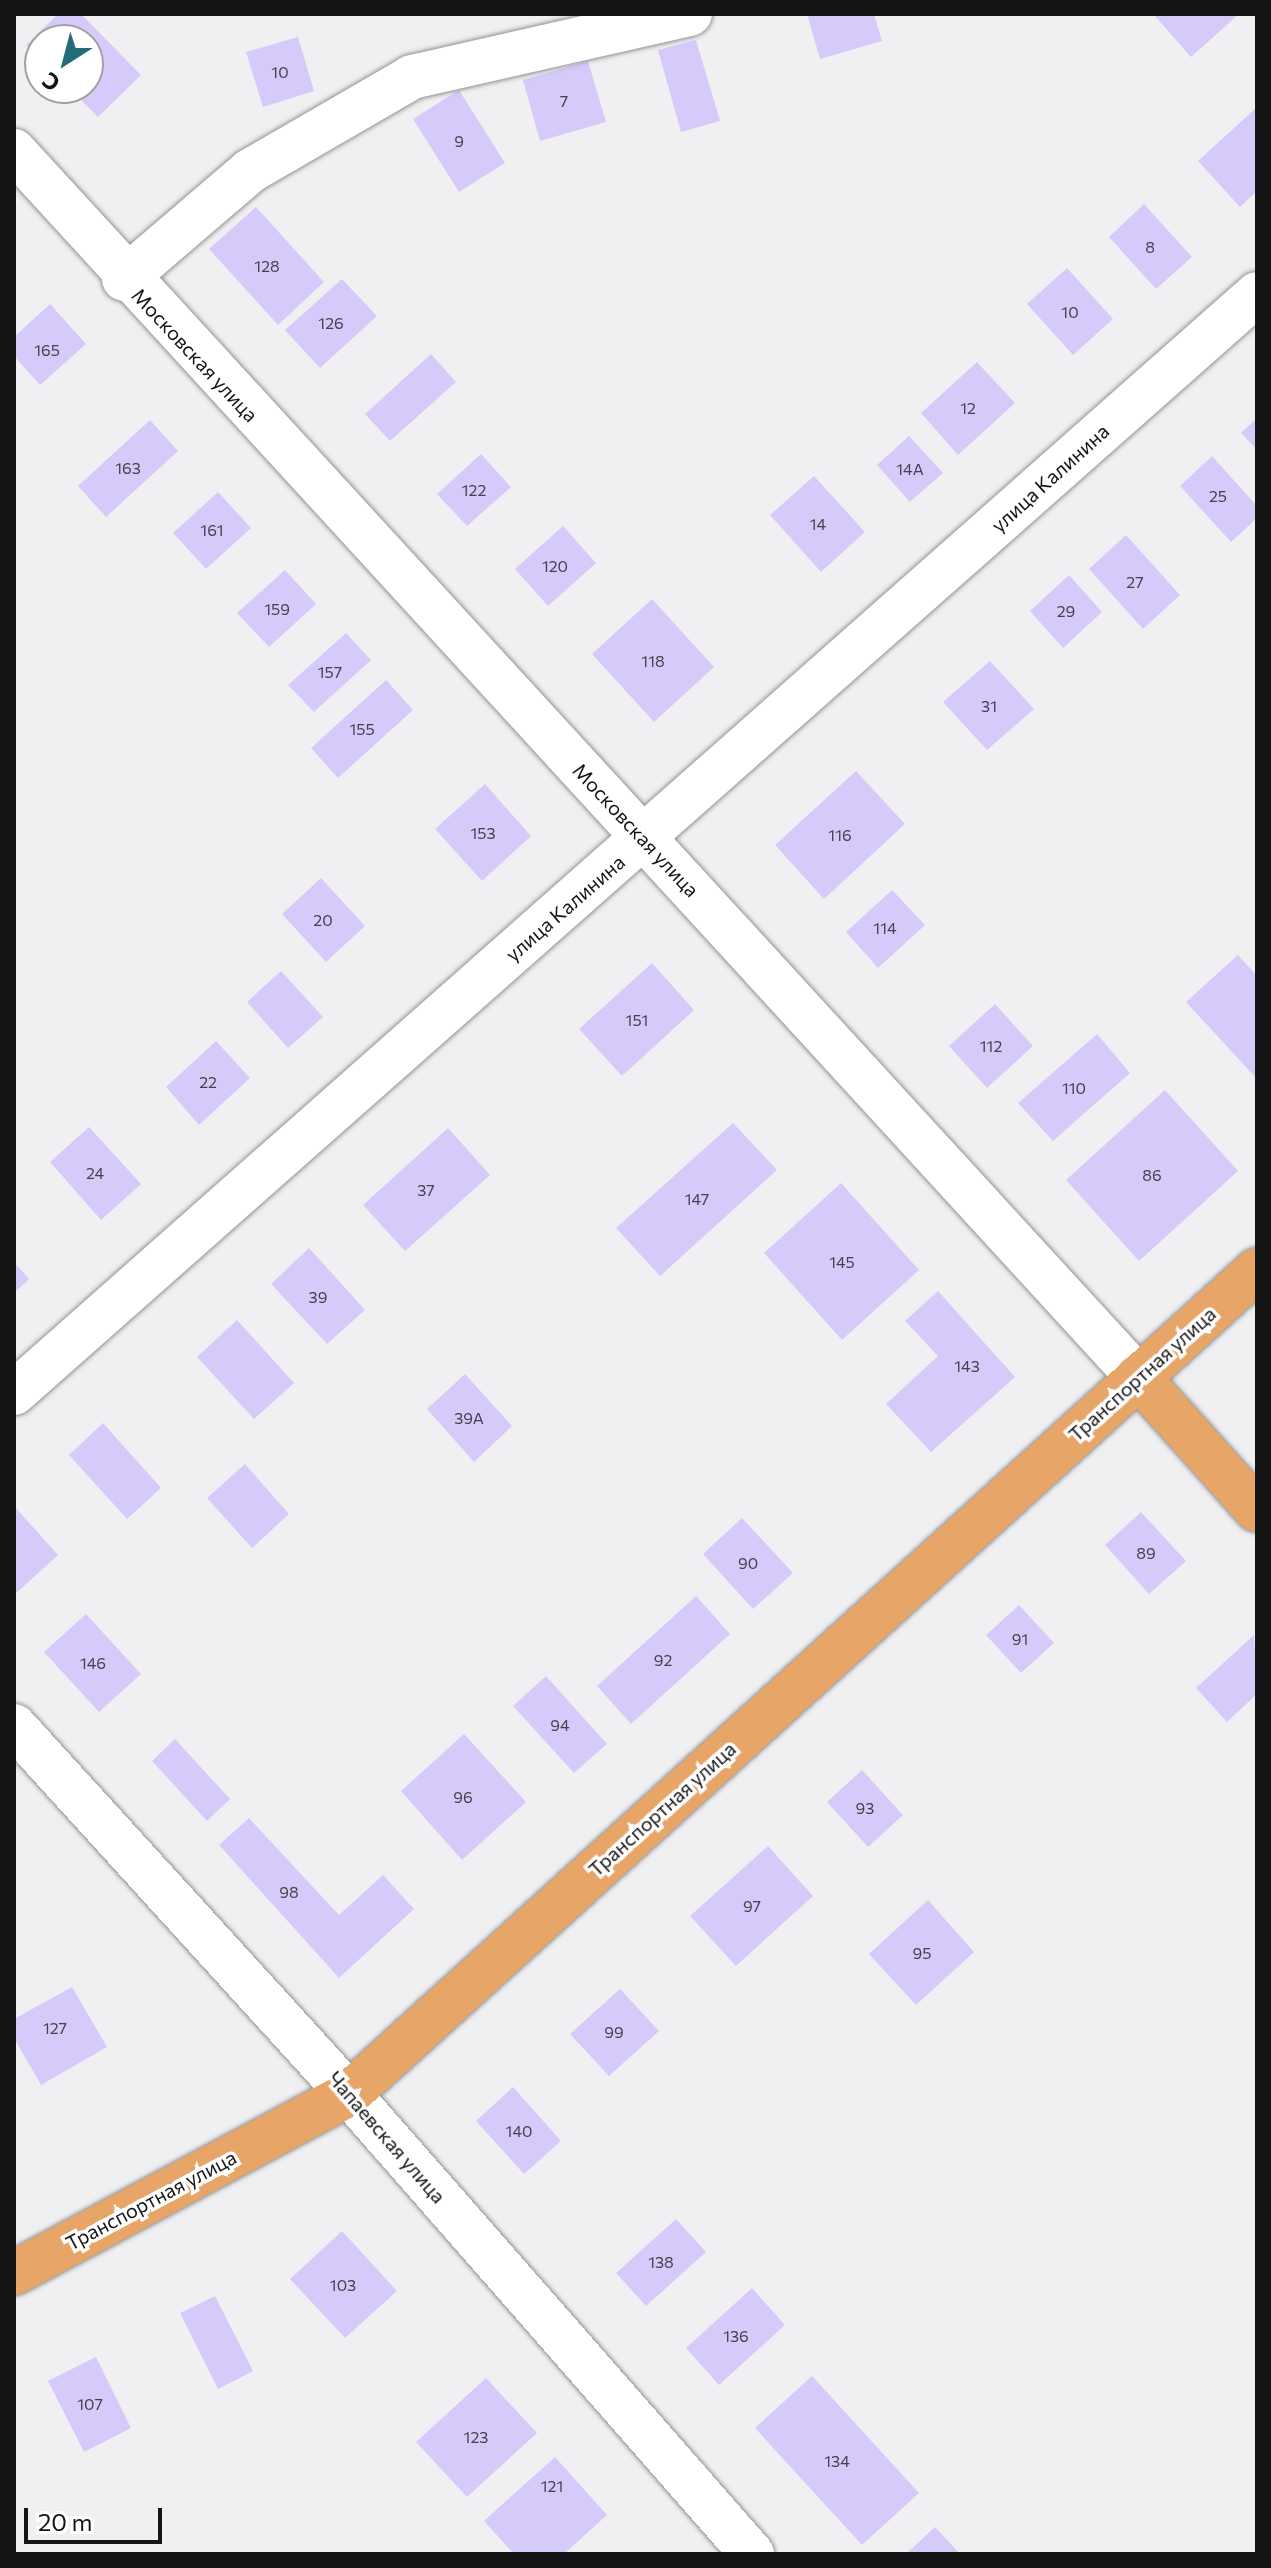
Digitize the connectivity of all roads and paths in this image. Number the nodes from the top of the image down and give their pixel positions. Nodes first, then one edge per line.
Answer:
1 (690, 14) edge
2 (14, 151) edge
3 (124, 279) junction
4 (1257, 294) edge
5 (644, 838) junction
6 (1257, 1270) edge
7 (1138, 1377) junction
8 (14, 1393) edge
9 (1257, 1510) edge
10 (14, 1726) edge
11 (349, 2094) junction
12 (14, 2273) edge
13 (752, 2554) edge

1 - 3 street
2 - 3 street, Московская улица
3 - 5 street, Московская улица
4 - 5 street, улица Калинина
5 - 7 street, Московская улица
5 - 8 street, улица Калинина
6 - 7 main road, Транспортная улица
7 - 9 main road, Московская улица
7 - 11 main road, Транспортная улица
10 - 11 street, Чапаевская улица
11 - 12 main road, Транспортная улица
11 - 13 street, Чапаевская улица

